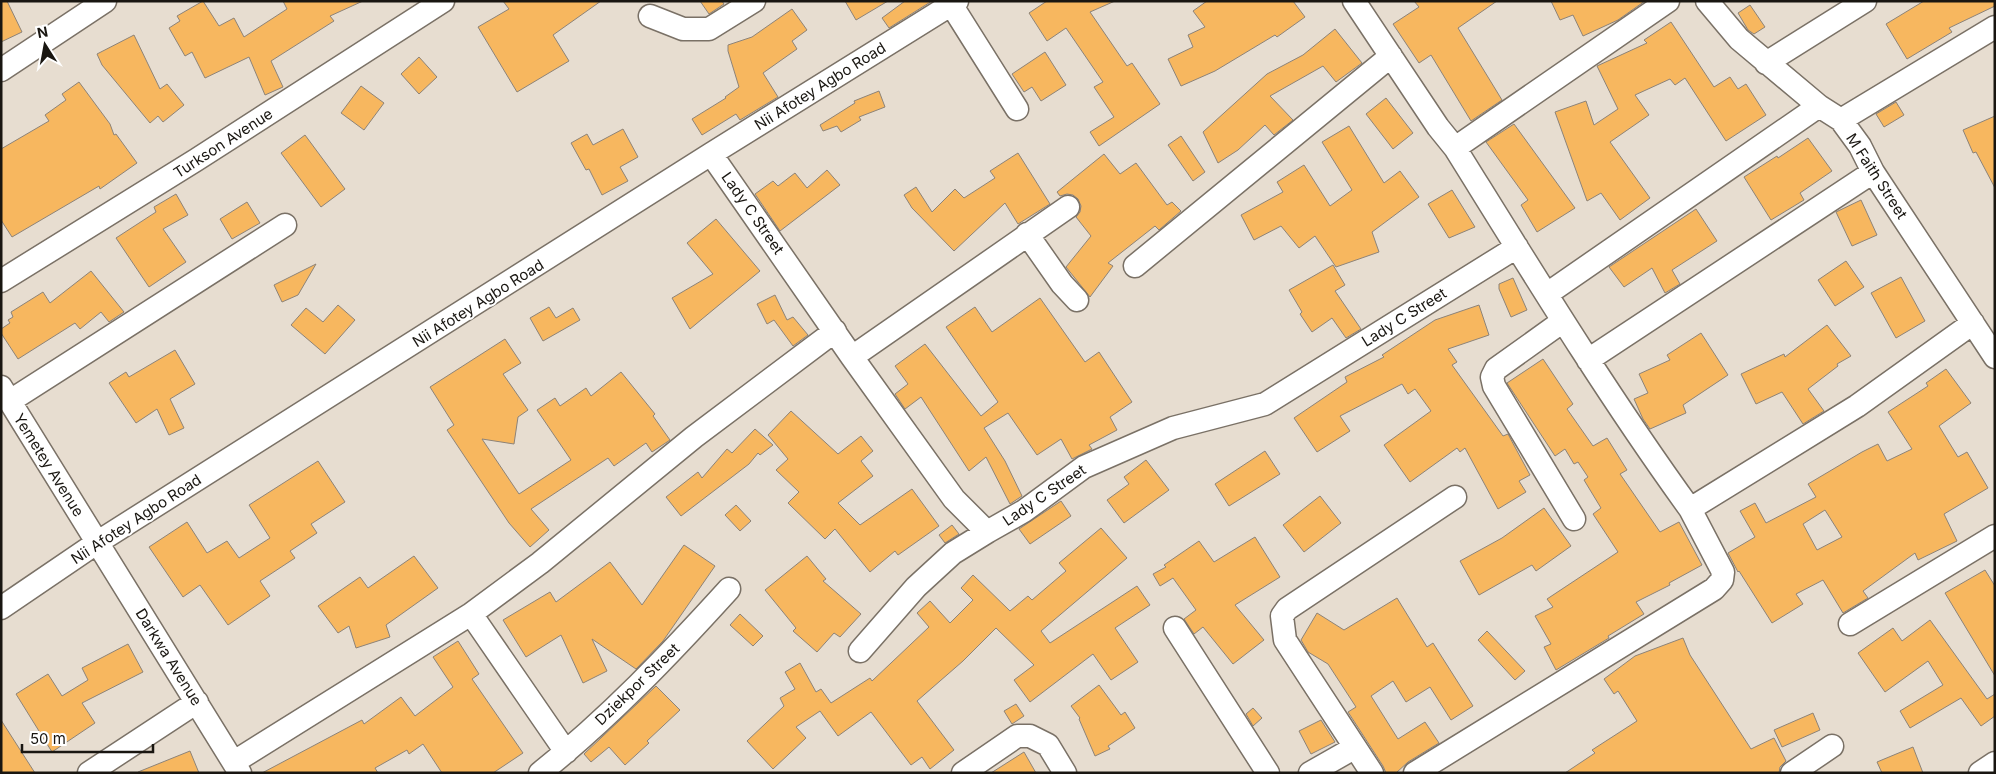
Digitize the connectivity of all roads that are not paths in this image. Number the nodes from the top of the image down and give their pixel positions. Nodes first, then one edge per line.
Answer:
1 (106, 1) edge
2 (443, 1) edge
3 (754, 1) edge
4 (1354, 1) edge
5 (1668, 1) edge
6 (1707, 1) edge
7 (1865, 1) edge
8 (952, 2) edge
9 (650, 16) dead end
10 (1995, 27) edge
11 (1392, 56) junction
12 (1766, 63) junction
13 (1, 70) edge
14 (1819, 106) junction
15 (1017, 109) dead end
16 (1840, 120) junction
17 (1455, 148) junction
18 (712, 154) junction
19 (1874, 172) junction
20 (1068, 207) dead end
21 (285, 225) dead end
22 (1027, 234) junction
23 (1517, 247) junction
24 (1135, 266) dead end
25 (1, 281) edge
26 (1546, 294) junction
27 (1076, 300) dead end
28 (1563, 321) junction
29 (1973, 323) junction
30 (835, 331) junction
31 (852, 357) junction
32 (1995, 357) edge
33 (1588, 360) junction
34 (6, 394) edge
35 (1455, 497) dead end
36 (1690, 509) junction
37 (1574, 519) dead end
38 (987, 532) junction
39 (1995, 536) edge
40 (98, 542) junction
41 (729, 589) dead end
42 (1, 608) edge
43 (471, 614) junction
44 (1850, 624) dead end
45 (1174, 628) dead end
46 (860, 651) dead end
47 (197, 702) junction
48 (1832, 746) dead end
49 (1354, 748) junction
50 (566, 752) junction
51 (1995, 763) edge
52 (237, 767) edge
53 (89, 773) edge
54 (540, 773) edge
55 (963, 773) edge
56 (1065, 773) edge
57 (1268, 773) edge
58 (1310, 773) edge
59 (1372, 773) edge
60 (1416, 773) edge
61 (1792, 773) edge
62 (1980, 773) edge

1 - 13 street
2 - 25 street, Turkson Avenue
3 - 9 street
4 - 11 street
5 - 17 street
6 - 12 street, M Faith Street
7 - 12 street
8 - 15 street
8 - 18 street, Nii Afotey Agbo Road
10 - 16 street
11 - 17 street
11 - 24 street
12 - 14 street, M Faith Street
14 - 16 street, M Faith Street
14 - 26 street
16 - 19 street, M Faith Street
17 - 23 street
18 - 30 street, Lady C Street
18 - 40 street, Nii Afotey Agbo Road
19 - 29 street, M Faith Street
19 - 33 street
20 - 22 street
21 - 34 street
22 - 27 street
22 - 31 street
23 - 26 street
23 - 38 street, Lady C Street
26 - 28 street
28 - 33 street
28 - 37 street
29 - 32 street, M Faith Street
29 - 36 street
30 - 31 street, Lady C Street
30 - 43 street
31 - 38 street, Lady C Street
33 - 36 street
34 - 40 street, Yemetey Avenue
35 - 49 street
36 - 60 street
38 - 46 street
39 - 44 street
40 - 42 street, Nii Afotey Agbo Road
40 - 47 street, Darkwa Avenue
41 - 50 street, Dziekpor Street
43 - 50 street
43 - 52 street
45 - 57 street
47 - 52 street, Darkwa Avenue
47 - 53 street
48 - 61 street
49 - 58 street
49 - 59 street
50 - 54 street, Dziekpor Street
51 - 62 street
55 - 56 street

